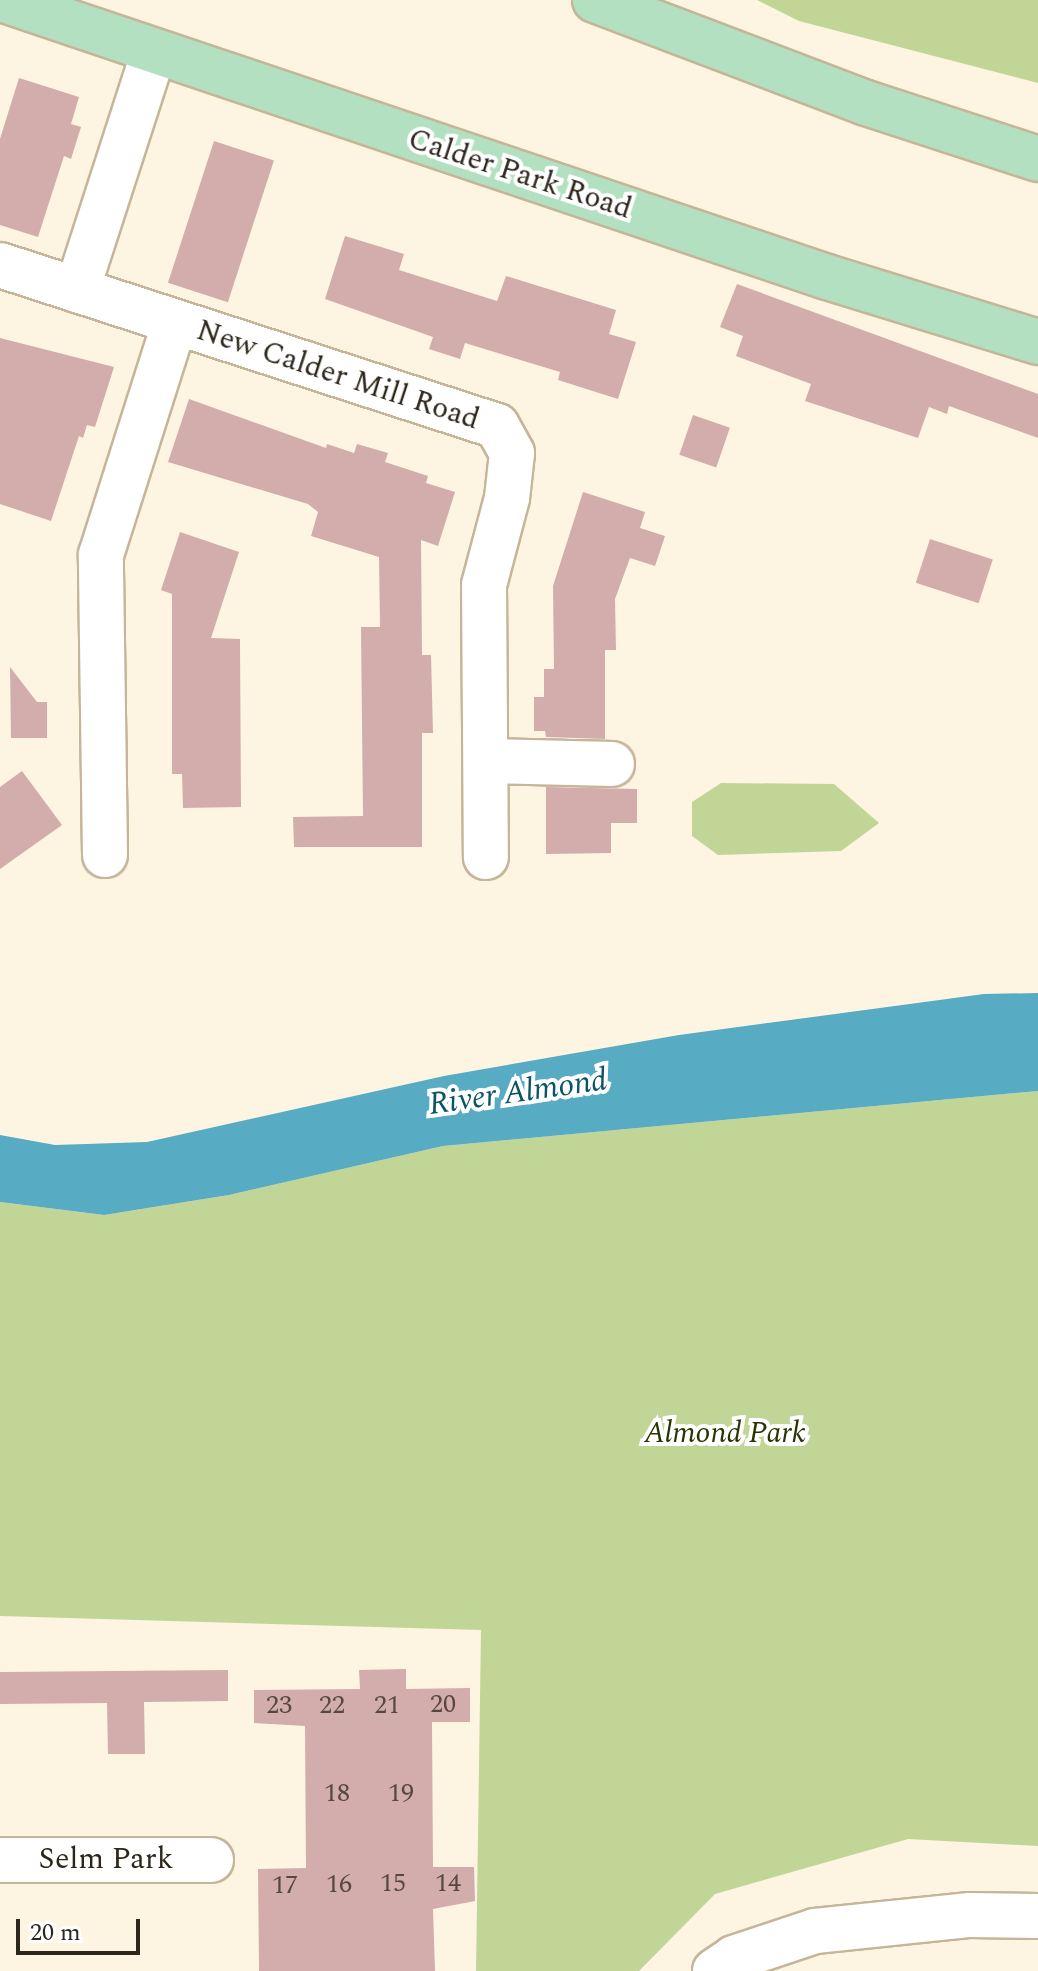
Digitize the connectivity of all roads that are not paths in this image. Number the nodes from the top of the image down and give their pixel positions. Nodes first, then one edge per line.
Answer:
1 (4, 0) edge
2 (595, 0) edge
3 (154, 52) junction
4 (1038, 159) edge
5 (0, 265) edge
6 (77, 290) junction
7 (175, 322) junction
8 (1038, 342) edge
9 (489, 761) junction
10 (612, 764) dead end
11 (105, 855) dead end
12 (486, 857) dead end
13 (0, 1860) edge
14 (211, 1860) dead end
15 (1038, 1916) edge
16 (715, 1971) edge

1 - 3 main road, Calder Park Road
2 - 4 main road
3 - 6 street
3 - 8 main road, Calder Park Road
5 - 6 street, New Calder Mill Road
6 - 7 street, New Calder Mill Road
7 - 9 street, New Calder Mill Road
7 - 11 street, New Calder Mill Road
9 - 10 street
9 - 12 street, New Calder Mill Road
13 - 14 street, Selm Park
15 - 16 street

